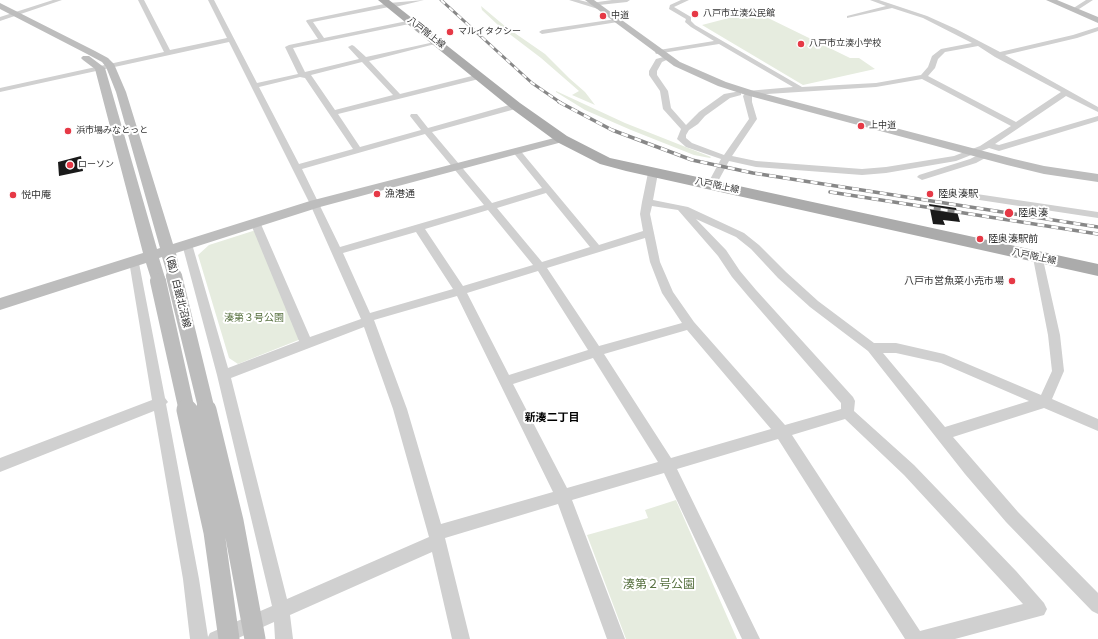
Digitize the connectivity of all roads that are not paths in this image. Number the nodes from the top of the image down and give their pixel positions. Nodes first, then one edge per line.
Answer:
1 (59, 0) edge
2 (141, 0) edge
3 (211, 0) edge
4 (421, 0) edge
5 (572, 0) edge
6 (627, 0) edge
7 (686, 0) edge
8 (873, 0) edge
9 (1050, 0) edge
10 (1090, 0) edge
11 (388, 4) edge
12 (594, 4) edge
13 (890, 7) junction
14 (1074, 10) junction
15 (5, 14) edge
16 (850, 17) dead end
17 (616, 20) junction
18 (1098, 20) edge
19 (412, 22) junction
20 (1098, 29) edge
21 (542, 32) dead end
22 (232, 39) junction
23 (323, 41) junction
24 (436, 42) junction
25 (721, 42) junction
26 (977, 44) junction
27 (352, 47) dead end
28 (168, 53) junction
29 (663, 55) junction
30 (998, 55) junction
31 (365, 60) junction
32 (105, 67) junction
33 (305, 75) junction
34 (480, 76) junction
35 (923, 77) junction
36 (256, 86) junction
37 (801, 89) junction
38 (0, 90) edge
39 (1064, 92) junction
40 (738, 93) dead end
41 (750, 93) junction
42 (399, 97) junction
43 (516, 106) junction
44 (1098, 110) edge
45 (332, 113) junction
46 (414, 116) dead end
47 (1098, 118) edge
48 (1016, 125) junction
49 (685, 129) junction
50 (426, 131) junction
51 (562, 138) junction
52 (988, 145) junction
53 (358, 150) junction
54 (516, 152) junction
55 (972, 152) junction
56 (984, 155) junction
57 (726, 158) junction
58 (456, 166) junction
59 (297, 167) junction
60 (653, 173) junction
61 (922, 176) dead end
62 (1098, 178) edge
63 (712, 185) junction
64 (547, 190) junction
65 (943, 192) dead end
66 (647, 202) junction
67 (315, 204) junction
68 (490, 206) junction
69 (681, 208) junction
70 (1098, 215) edge
71 (255, 222) junction
72 (419, 228) junction
73 (648, 233) junction
74 (187, 244) junction
75 (596, 248) junction
76 (168, 250) junction
77 (338, 251) junction
78 (152, 255) junction
79 (1038, 258) junction
80 (134, 261) junction
81 (540, 266) junction
82 (1098, 270) edge
83 (166, 279) junction
84 (460, 291) junction
85 (0, 304) edge
86 (367, 319) junction
87 (690, 325) junction
88 (306, 343) junction
89 (872, 348) junction
90 (596, 352) junction
91 (224, 375) junction
92 (505, 381) junction
93 (160, 402) junction
94 (1044, 402) junction
95 (847, 413) junction
96 (1098, 425) edge
97 (781, 431) junction
98 (943, 434) junction
99 (0, 465) edge
100 (668, 465) junction
101 (563, 496) junction
102 (437, 537) junction
103 (1098, 606) edge
104 (281, 609) junction
105 (199, 639) edge
106 (216, 639) edge
107 (229, 639) edge
108 (255, 639) edge
109 (284, 639) edge
110 (461, 639) edge
111 (616, 639) edge
112 (751, 639) edge
113 (915, 639) edge
114 (921, 639) edge

1 - 15 street
2 - 28 street
3 - 22 street
4 - 11 street
5 - 12 street
6 - 12 street
7 - 25 street
8 - 13 street
9 - 14 street
10 - 14 street
11 - 19 main road, 八戸階上線
11 - 23 street
12 - 17 street
13 - 16 street
13 - 26 street
14 - 18 street
15 - 32 street
17 - 21 street
17 - 29 street
19 - 23 street
19 - 24 main road, 八戸階上線
20 - 30 street
22 - 28 street
22 - 36 street
23 - 33 street
24 - 31 street
24 - 34 main road, 八戸階上線
25 - 29 street
25 - 37 street
26 - 30 street
26 - 35 street
27 - 31 street
28 - 32 street
29 - 41 street
29 - 49 street
30 - 39 street
31 - 33 street
31 - 42 street
32 - 38 street
32 - 76 street, （臨）白銀北沼線
32 - 78 street, （臨）白銀北沼線
33 - 36 street
33 - 45 street
34 - 42 street
34 - 43 main road, 八戸階上線
35 - 37 street
35 - 48 street
36 - 59 street
37 - 41 street
39 - 44 street
39 - 48 street
40 - 49 street
41 - 55 street
41 - 57 street
42 - 45 street
43 - 50 street
43 - 51 main road, 八戸階上線
45 - 53 street
46 - 50 street
47 - 52 street
48 - 52 street
49 - 57 street
50 - 53 street
50 - 58 street
51 - 54 street
51 - 60 main road, 八戸階上線
52 - 55 street
53 - 59 street
54 - 58 street
54 - 64 street
55 - 56 street
55 - 57 street
56 - 61 street
56 - 62 street
57 - 63 street
58 - 67 street
58 - 68 street
59 - 67 street
60 - 63 main road, 八戸階上線
60 - 66 street
63 - 79 main road, 八戸階上線
64 - 68 street
64 - 75 street
65 - 70 street
66 - 69 street
66 - 73 street
67 - 71 street
67 - 77 street
68 - 72 street
68 - 81 street
69 - 89 street
69 - 95 street
71 - 74 street
71 - 88 street
72 - 77 street
72 - 84 street
73 - 75 street
73 - 87 street
74 - 76 street
74 - 91 street
75 - 81 street
76 - 78 street
76 - 83 street, （臨）白銀北沼線
77 - 86 street
78 - 80 street
78 - 83 street, （臨）白銀北沼線
79 - 82 main road, 八戸階上線
79 - 94 street
80 - 85 street
80 - 93 street
81 - 84 street
81 - 90 street
83 - 107 street, （臨）白銀北沼線, bridge
83 - 108 street, （臨）白銀北沼線, bridge
84 - 86 street
84 - 92 street
86 - 88 street
86 - 102 street
87 - 90 street
87 - 97 street
88 - 91 street
89 - 94 street
89 - 98 street
90 - 92 street
90 - 100 street
91 - 104 street
92 - 101 street
93 - 99 street
93 - 105 street
94 - 96 street
94 - 98 street
95 - 97 street
95 - 114 street
97 - 100 street
97 - 113 street
98 - 103 street
100 - 101 street
100 - 112 street
101 - 102 street
101 - 111 street
102 - 104 street
102 - 110 street
104 - 106 street
104 - 109 street

